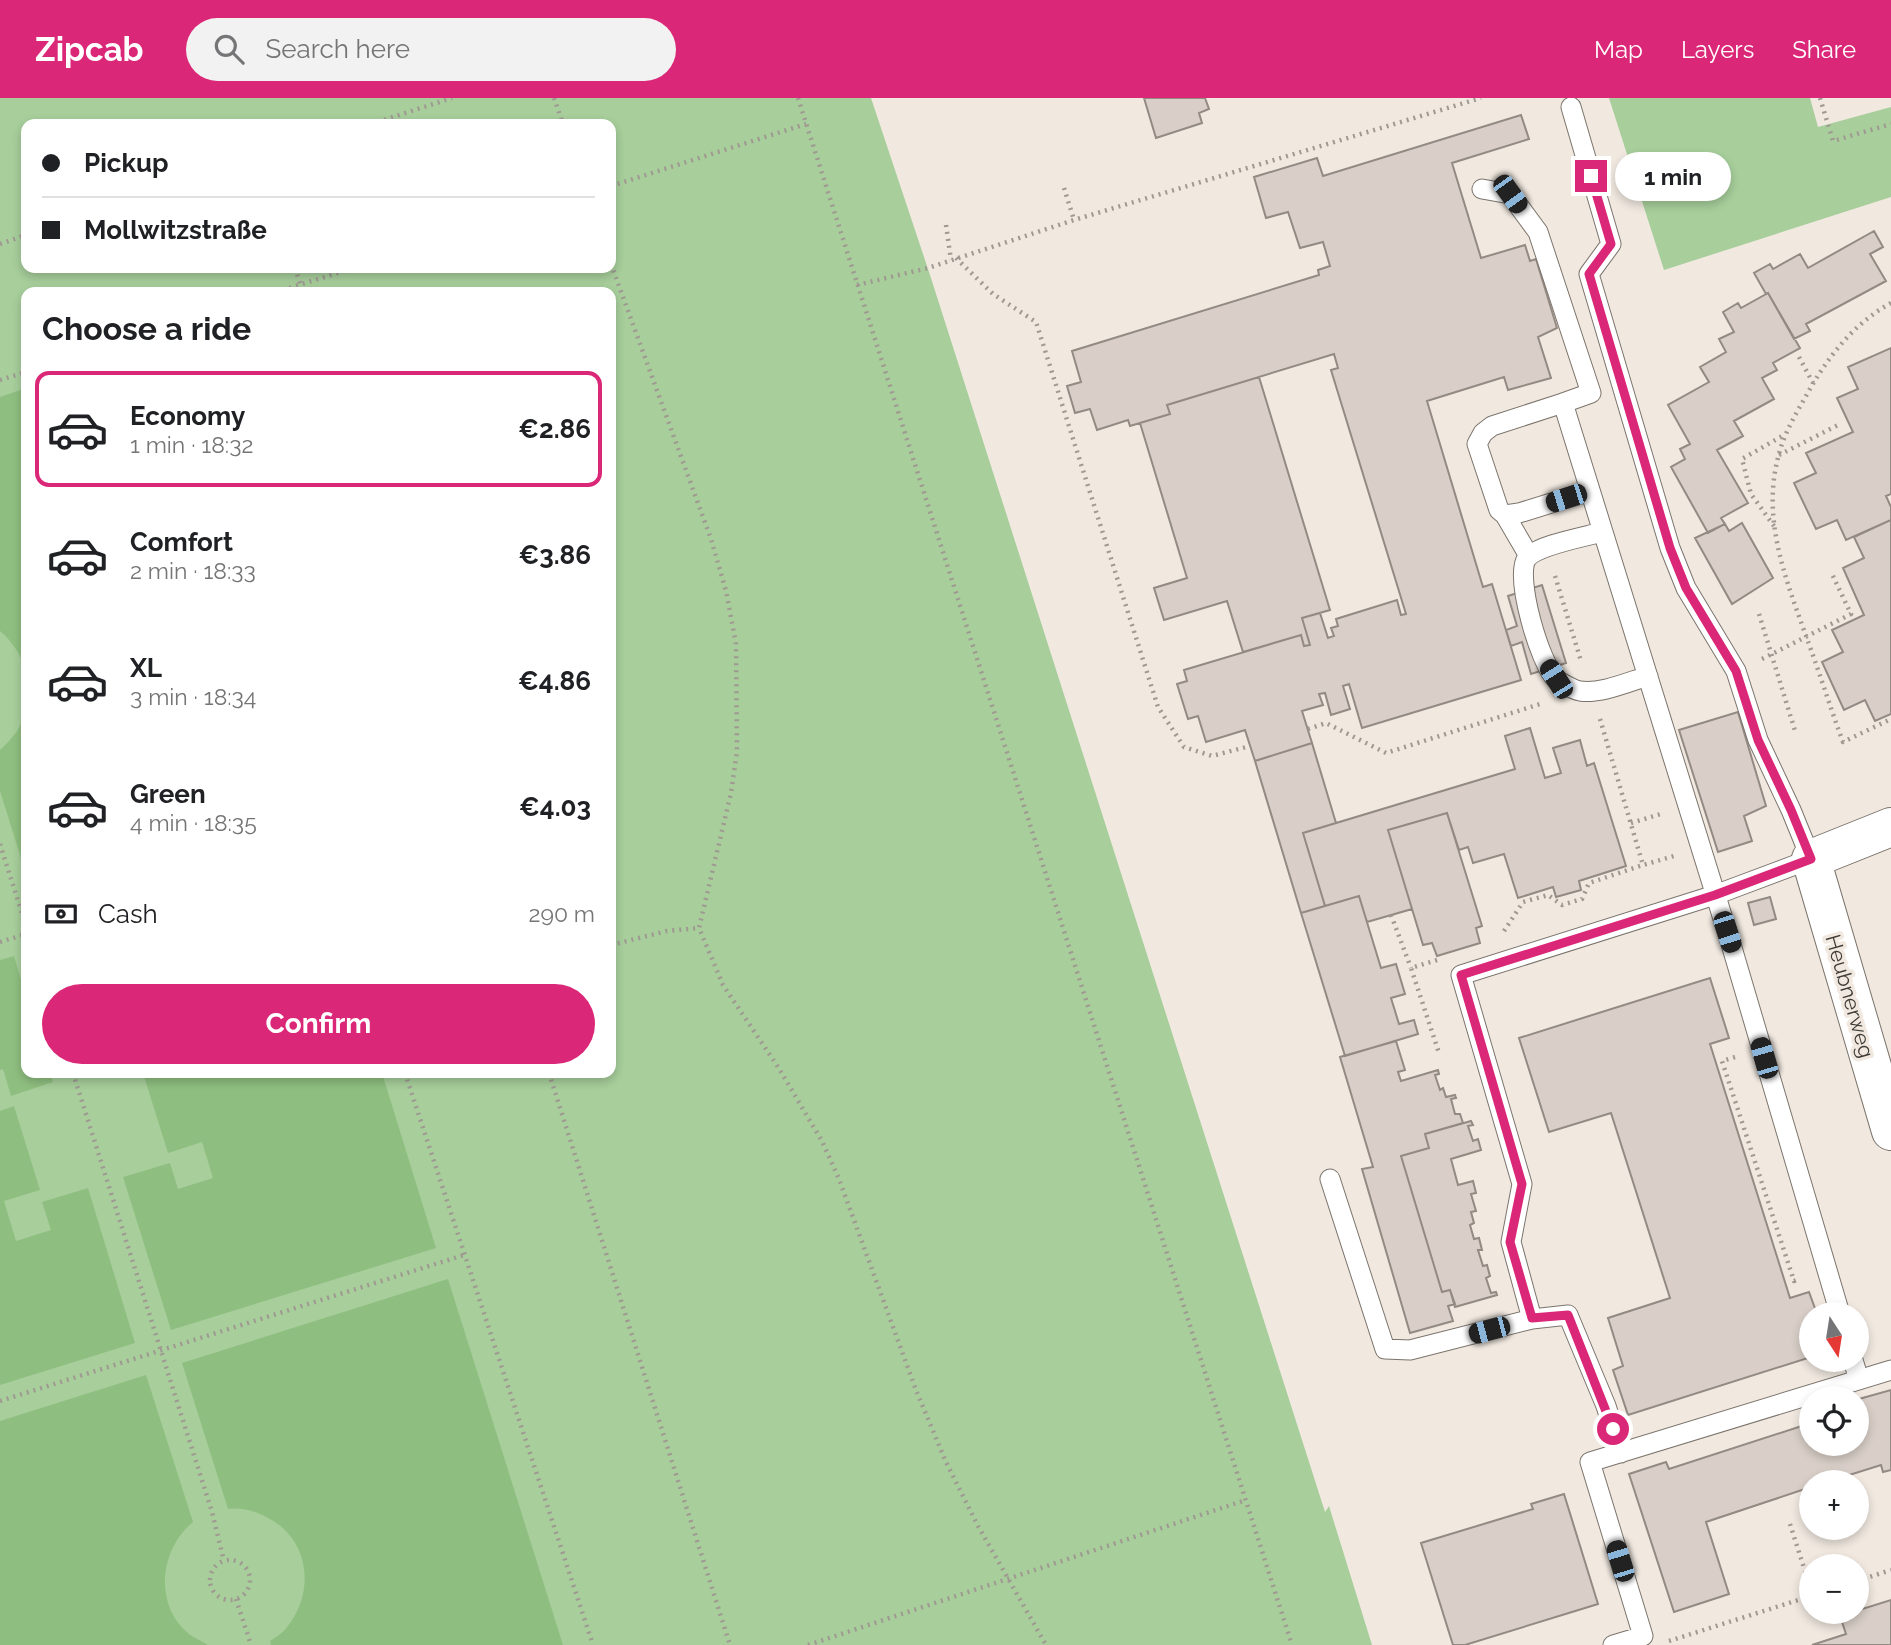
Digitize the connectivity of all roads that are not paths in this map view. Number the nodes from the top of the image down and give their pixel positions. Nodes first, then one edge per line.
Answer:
1 (1571, 107) dead end
2 (1482, 189) dead end
3 (1563, 403) junction
4 (1590, 491) junction
5 (1505, 515) junction
6 (1602, 532) junction
7 (1529, 556) junction
8 (1648, 677) junction
9 (1891, 827) edge
10 (1811, 859) junction
11 (1715, 895) junction
12 (1891, 1131) edge
13 (1330, 1179) dead end
14 (1836, 1302) edge
15 (1532, 1318) junction
16 (1891, 1370) edge
17 (1857, 1372) edge
18 (1859, 1380) junction
19 (1621, 1453) junction
20 (1613, 1645) edge

1 - 10 lane
2 - 3 lane
3 - 4 lane
3 - 5 lane
4 - 5 lane
4 - 6 lane
5 - 7 lane
6 - 7 lane
6 - 8 lane
7 - 8 lane
8 - 11 lane
9 - 10 street
10 - 11 lane
10 - 12 street, Heubnerweg
11 - 14 lane
11 - 15 lane
13 - 15 lane
15 - 19 lane
16 - 18 lane
17 - 18 lane
18 - 19 lane
19 - 20 lane

